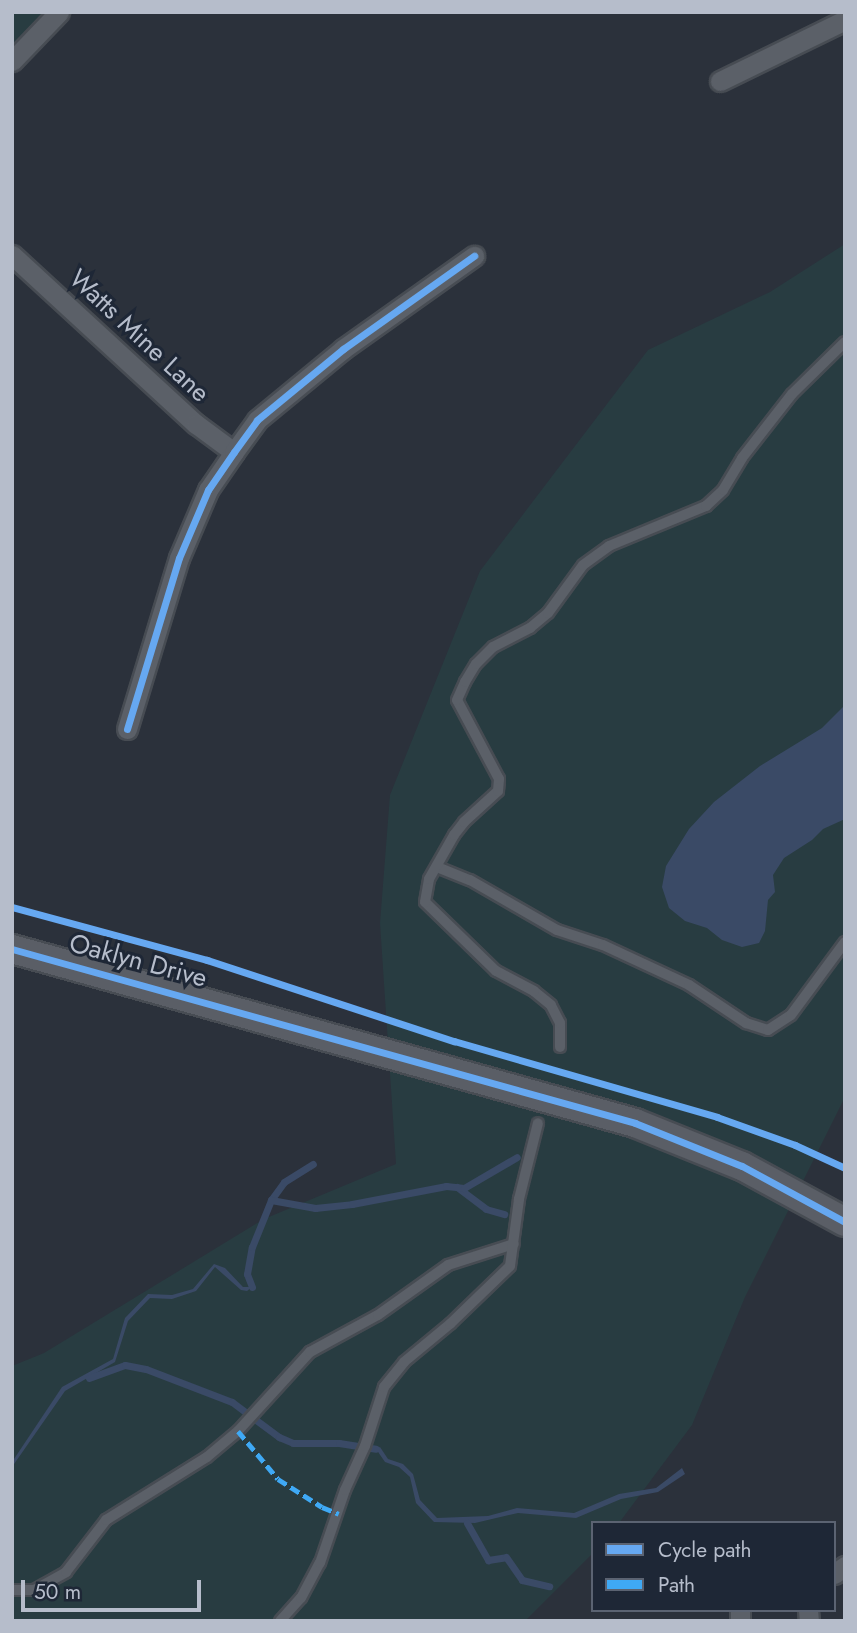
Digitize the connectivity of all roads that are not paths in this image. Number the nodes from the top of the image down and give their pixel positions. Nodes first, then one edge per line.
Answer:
1 (59, 12) edge
2 (845, 20) edge
3 (12, 61) edge
4 (720, 81) dead end
5 (12, 255) edge
6 (474, 256) dead end
7 (845, 342) edge
8 (234, 452) junction
9 (127, 729) dead end
10 (437, 867) junction
11 (845, 942) edge
12 (12, 949) edge
13 (560, 1047) dead end
14 (538, 1123) dead end
15 (845, 1222) edge
16 (514, 1244) junction
17 (12, 1590) edge
18 (281, 1621) edge

1 - 3 street
2 - 4 street
5 - 8 street, Watts Mine Lane
6 - 8 street
7 - 10 lane
8 - 9 street
10 - 11 lane
10 - 13 lane
12 - 15 street, Oaklyn Drive
14 - 16 lane
16 - 17 lane
16 - 18 lane

